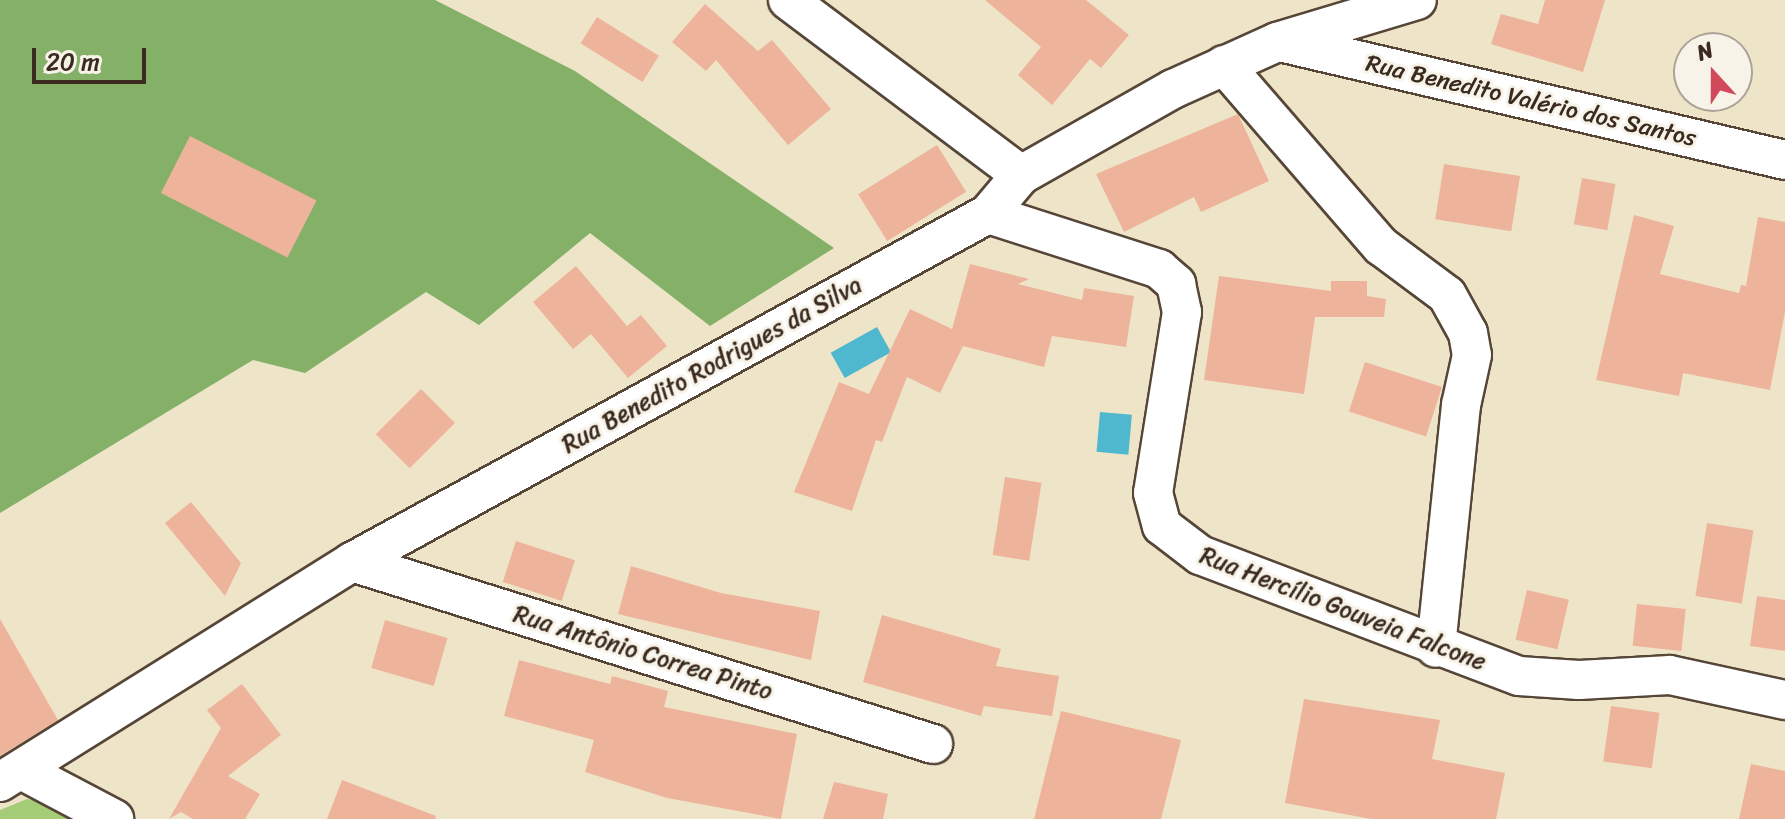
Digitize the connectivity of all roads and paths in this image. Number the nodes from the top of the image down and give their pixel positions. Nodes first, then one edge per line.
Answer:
1 (788, 0) edge
2 (1417, 0) edge
3 (1277, 42) junction
4 (1224, 65) junction
5 (1785, 160) edge
6 (1021, 175) junction
7 (988, 214) junction
8 (352, 562) junction
9 (1436, 648) junction
10 (1785, 700) edge
11 (933, 744) dead end
12 (12, 777) edge
13 (114, 819) edge

1 - 6 street
2 - 3 street, Rua Benedito Rodrigues da Silva
3 - 4 street, Rua Benedito Rodrigues da Silva
3 - 5 street, Rua Benedito Valério dos Santos
4 - 6 street, Rua Benedito Rodrigues da Silva
4 - 9 street
6 - 7 street, Rua Benedito Rodrigues da Silva
7 - 8 street, Rua Benedito Rodrigues da Silva
7 - 9 street, Rua Hercílio Gouveia Falcone
8 - 11 street, Rua Antônio Correa Pinto
8 - 12 street, Rua Benedito Rodrigues da Silva
9 - 10 street, Rua Hercílio Gouveia Falcone
12 - 13 street

